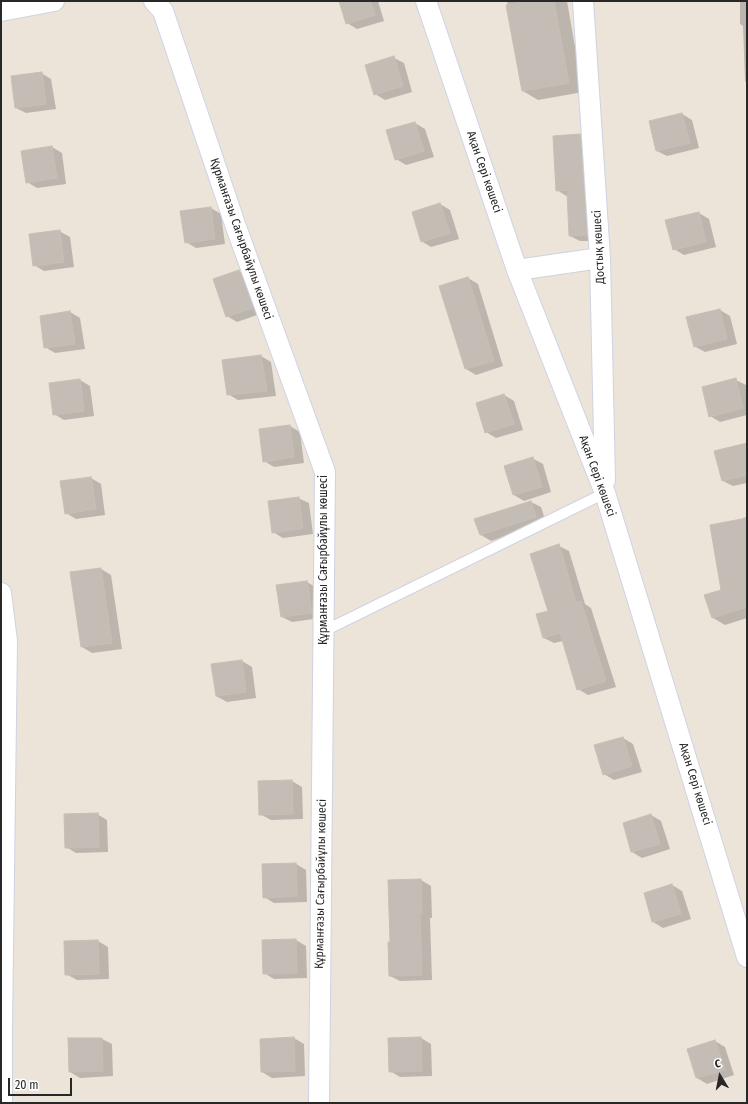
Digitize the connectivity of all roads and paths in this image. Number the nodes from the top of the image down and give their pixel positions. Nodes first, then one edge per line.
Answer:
1 (54, 1) edge
2 (154, 1) edge
3 (426, 1) edge
4 (583, 1) edge
5 (1, 11) edge
6 (600, 258) junction
7 (516, 270) junction
8 (605, 493) junction
9 (1, 594) edge
10 (324, 631) junction
11 (747, 957) edge
12 (2, 1103) edge
13 (319, 1103) edge

1 - 5 street
2 - 10 street, Құрманғазы Сағырбайұлы көшесі
3 - 7 street, Ақан Сері көшесі
4 - 6 street, Достық көшесі
6 - 7 street
6 - 8 street, Достық көшесі
7 - 8 street, Ақан Сері көшесі
8 - 10 lane
8 - 11 street, Ақан Сері көшесі
9 - 12 street
10 - 13 street, Құрманғазы Сағырбайұлы көшесі

